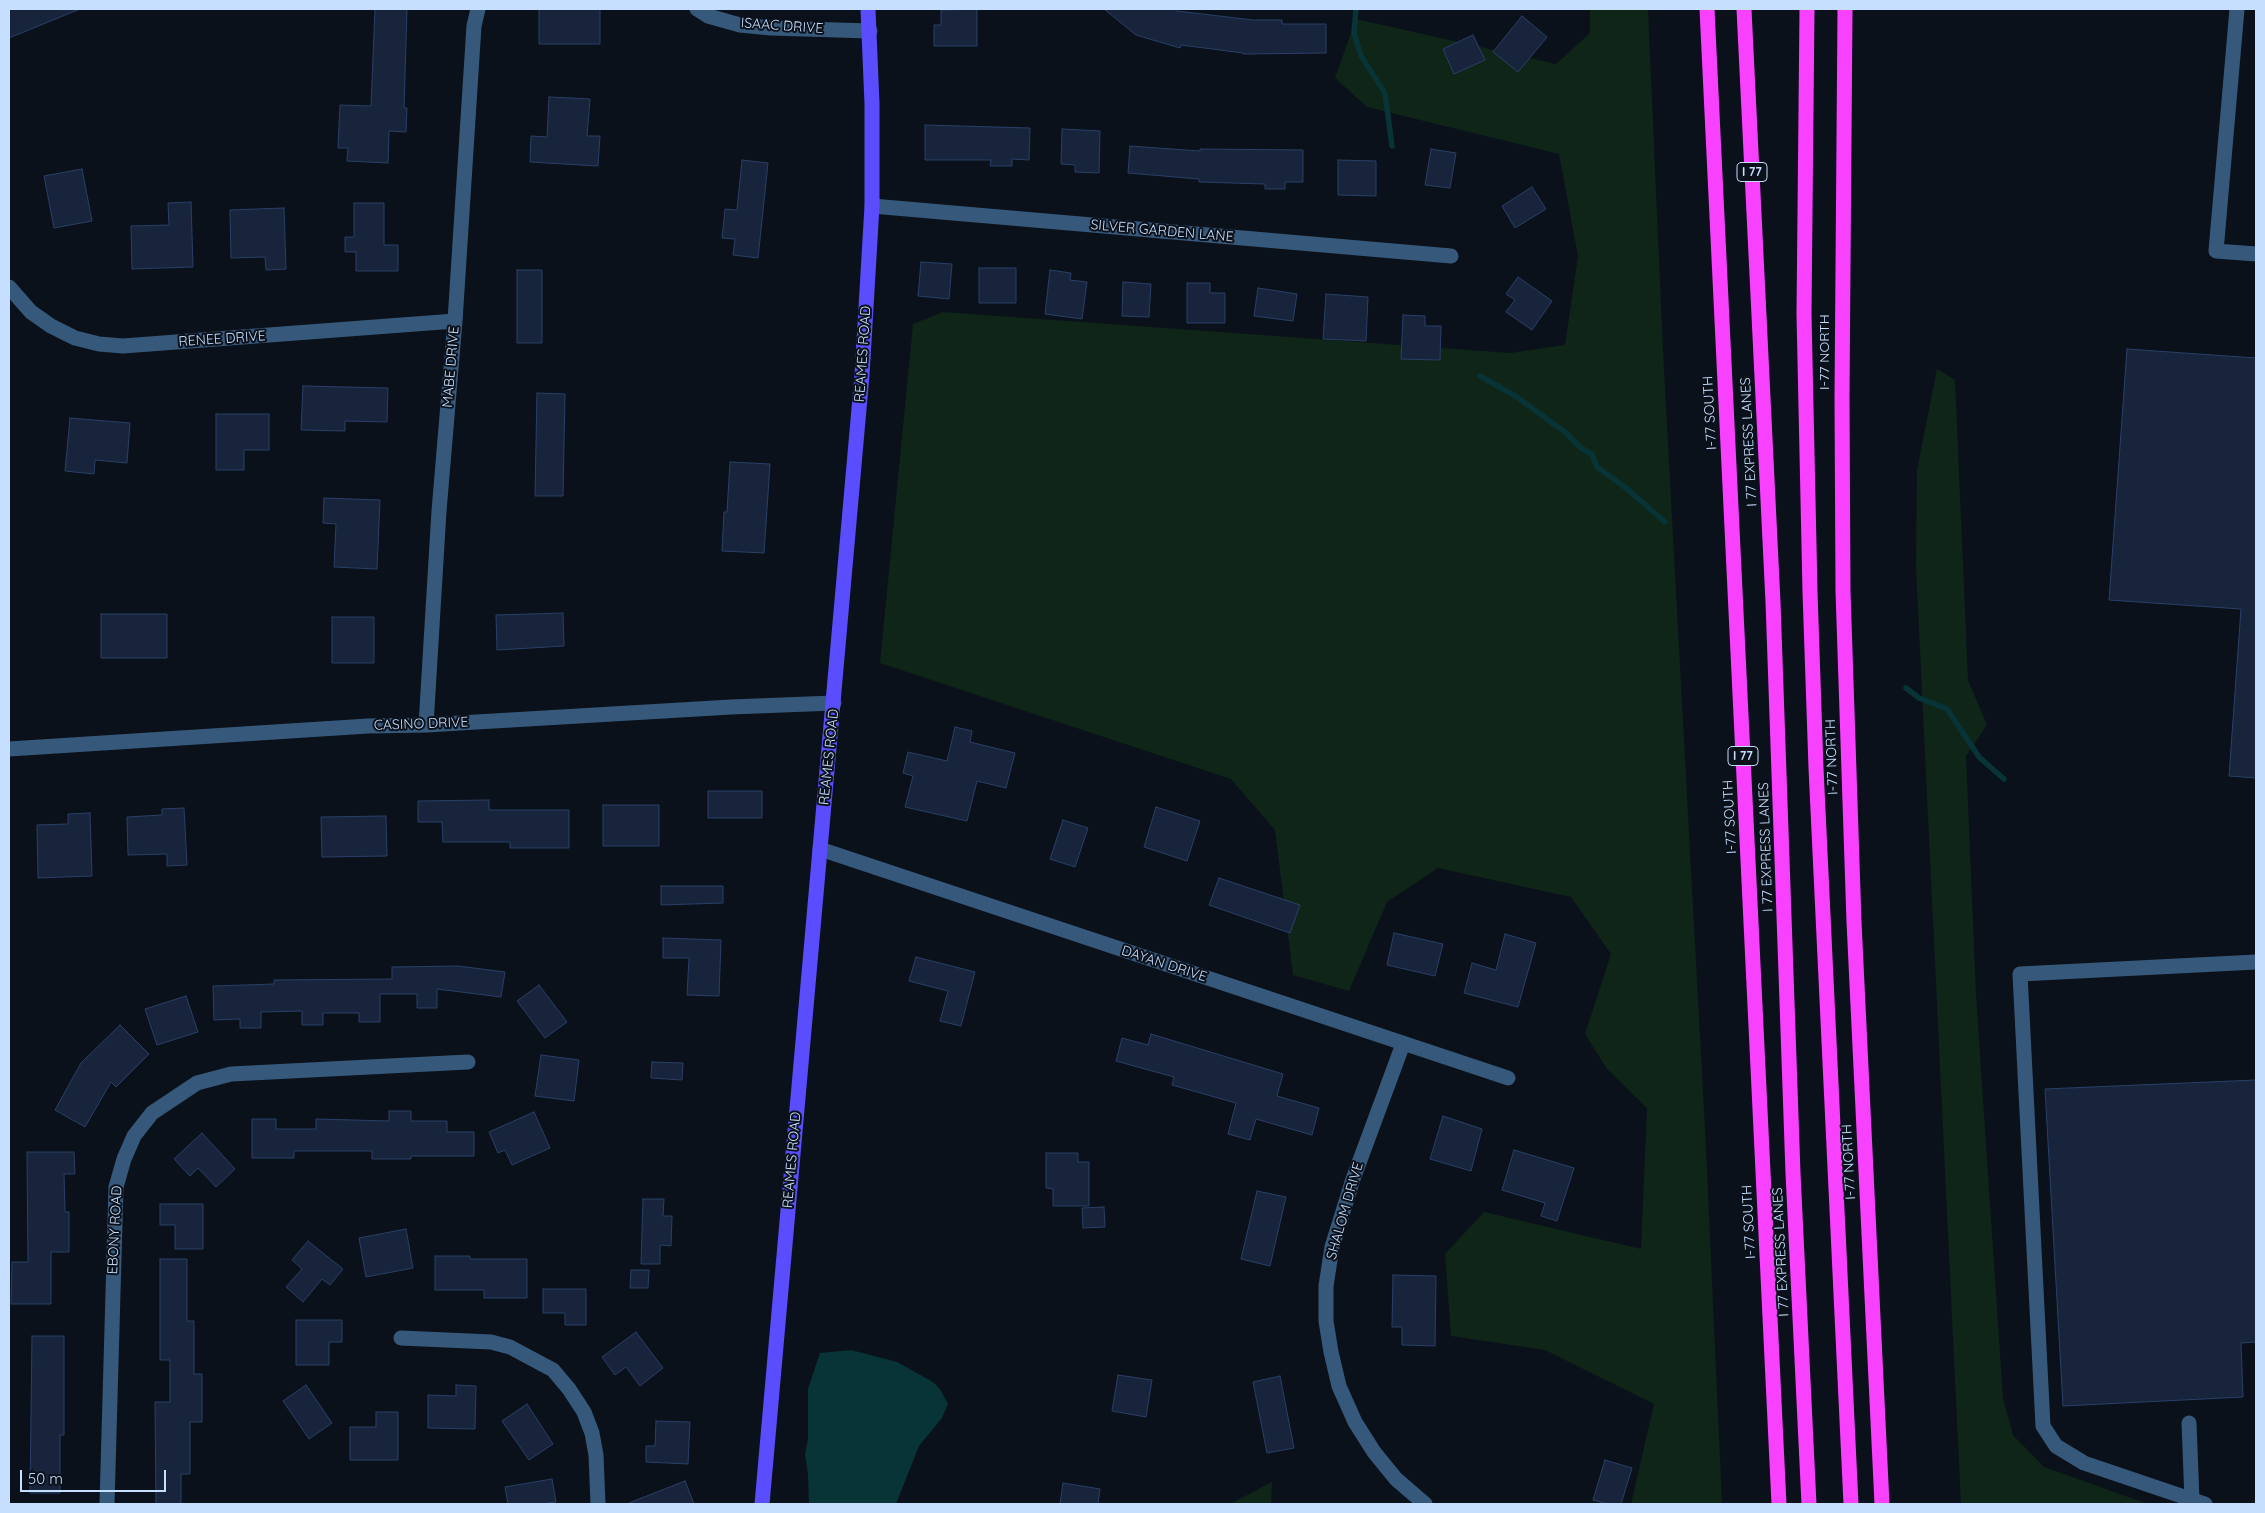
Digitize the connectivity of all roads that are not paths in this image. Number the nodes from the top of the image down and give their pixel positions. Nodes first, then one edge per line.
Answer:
1 (478, 9) edge
2 (696, 9) edge
3 (868, 9) edge
4 (1707, 9) edge
5 (1744, 9) edge
6 (1807, 9) edge
7 (1844, 9) edge
8 (2237, 9) edge
9 (870, 31) junction
10 (872, 206) junction
11 (2256, 254) edge
12 (1451, 256) dead end
13 (9, 287) edge
14 (455, 321) junction
15 (834, 703) junction
16 (426, 725) junction
17 (9, 749) edge
18 (820, 849) junction
19 (2256, 962) edge
20 (1403, 1044) junction
21 (468, 1062) dead end
22 (1508, 1078) dead end
23 (401, 1338) dead end
24 (2189, 1423) dead end
25 (2199, 1502) edge
26 (107, 1504) edge
27 (598, 1504) edge
28 (762, 1504) edge
29 (1425, 1504) edge
30 (1779, 1504) edge
31 (1809, 1504) edge
32 (1851, 1504) edge
33 (1882, 1504) edge

1 - 14 street, MABE DRIVE
2 - 9 street, ISAAC DRIVE
3 - 9 main road, REAMES ROAD
4 - 30 highway, I-77 SOUTH / I 77
5 - 31 highway, I 77 EXPRESS LANES / I 77
6 - 32 highway
7 - 33 highway, I-77 NORTH
8 - 11 street
9 - 10 main road, REAMES ROAD
10 - 12 street, SILVER GARDEN LANE
10 - 15 main road, REAMES ROAD
13 - 14 street, RENEE DRIVE
14 - 16 street, MABE DRIVE
15 - 16 street, CASINO DRIVE
15 - 18 main road, REAMES ROAD
16 - 17 street, CASINO DRIVE
18 - 20 street, DAYAN DRIVE
18 - 28 main road, REAMES ROAD
19 - 25 street
20 - 22 street, DAYAN DRIVE
20 - 29 street, SHALOM DRIVE
21 - 26 street, EBONY ROAD
23 - 27 street
24 - 25 street

